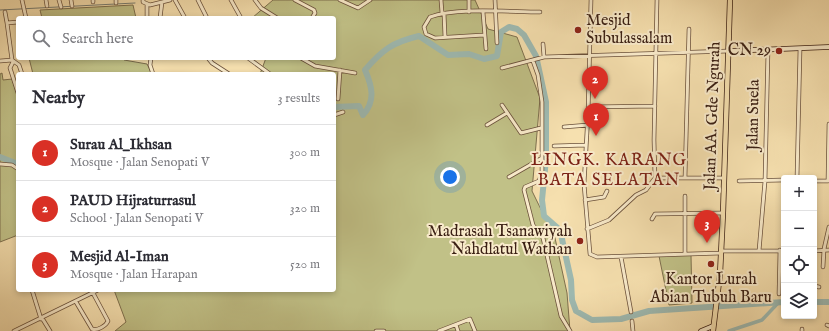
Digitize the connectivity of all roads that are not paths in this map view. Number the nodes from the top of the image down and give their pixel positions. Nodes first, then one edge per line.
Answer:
1 (22, 0) edge
2 (46, 0) edge
3 (59, 0) edge
4 (71, 0) edge
5 (143, 0) edge
6 (170, 0) edge
7 (175, 0) edge
8 (198, 0) edge
9 (231, 0) edge
10 (255, 0) edge
11 (295, 0) edge
12 (340, 0) edge
13 (370, 0) edge
14 (441, 0) edge
15 (469, 0) edge
16 (494, 0) edge
17 (499, 0) edge
18 (591, 0) edge
19 (657, 0) edge
20 (730, 0) edge
21 (162, 2) junction
22 (146, 4) junction
23 (47, 6) dead end
24 (72, 6) dead end
25 (61, 7) dead end
26 (5, 12) dead end
27 (470, 12) junction
28 (483, 12) junction
29 (495, 12) junction
30 (540, 12) dead end
31 (443, 13) junction
32 (26, 16) edge
33 (147, 16) edge
34 (160, 16) edge
35 (184, 16) edge
36 (206, 16) edge
37 (240, 16) edge
38 (274, 16) edge
39 (313, 16) edge
40 (16, 22) edge
41 (7, 23) junction
42 (690, 30) dead end
43 (484, 35) junction
44 (445, 37) junction
45 (497, 43) dead end
46 (543, 44) dead end
47 (829, 47) edge
48 (486, 49) dead end
49 (800, 49) junction
50 (768, 50) junction
51 (690, 51) junction
52 (729, 51) junction
53 (657, 52) junction
54 (589, 55) junction
55 (542, 58) junction
56 (151, 60) edge
57 (210, 60) edge
58 (251, 60) edge
59 (304, 60) edge
60 (534, 60) junction
61 (0, 61) edge
62 (12, 61) junction
63 (502, 68) dead end
64 (340, 70) junction
65 (21, 72) edge
66 (152, 72) edge
67 (225, 72) edge
68 (267, 72) edge
69 (355, 73) dead end
70 (16, 87) edge
71 (338, 90) joint
72 (338, 99) dead end
73 (502, 105) dead end
74 (655, 106) junction
75 (589, 107) junction
76 (343, 112) dead end
77 (507, 113) junction
78 (336, 114) edge
79 (829, 124) edge
80 (487, 125) dead end
81 (588, 125) junction
82 (564, 127) dead end
83 (541, 128) junction
84 (586, 145) junction
85 (554, 146) dead end
86 (542, 158) junction
87 (0, 164) edge
88 (16, 168) edge
89 (796, 175) edge
90 (509, 177) dead end
91 (655, 178) junction
92 (685, 178) junction
93 (723, 178) junction
94 (781, 180) edge
95 (765, 181) junction
96 (817, 181) edge
97 (828, 181) edge
98 (739, 182) dead end
99 (607, 191) dead end
100 (685, 196) dead end
101 (585, 200) junction
102 (684, 213) junction
103 (723, 214) junction
104 (652, 219) dead end
105 (829, 227) edge
106 (587, 228) junction
107 (759, 250) junction
108 (781, 250) edge
109 (824, 250) junction
110 (829, 250) edge
111 (817, 251) edge
112 (721, 252) junction
113 (685, 254) junction
114 (621, 256) junction
115 (781, 267) edge
116 (823, 267) dead end
117 (780, 284) joint
118 (33, 292) edge
119 (93, 293) joint
120 (779, 294) dead end
121 (76, 302) junction
122 (631, 312) dead end
123 (42, 319) junction
124 (632, 321) dead end
125 (456, 325) junction
126 (713, 328) edge
127 (23, 330) edge
128 (14, 331) edge
129 (50, 331) edge
130 (376, 331) edge
131 (384, 331) edge
132 (439, 331) edge
133 (458, 331) edge
134 (475, 331) edge
135 (570, 331) edge
136 (633, 331) edge
137 (701, 331) edge

1 - 32 street
2 - 23 street
3 - 25 street
4 - 24 street
5 - 22 street
6 - 21 street
7 - 35 street
8 - 36 street
9 - 37 street
10 - 38 street
11 - 39 street
12 - 13 street
14 - 31 street
15 - 27 street
16 - 17 street
16 - 29 street
18 - 54 street
19 - 53 street
20 - 52 main road, Jalan AA. Gde Ngurah
21 - 22 street
21 - 34 street
22 - 33 street
26 - 41 street
27 - 28 street
27 - 31 street
28 - 29 street
28 - 43 street
29 - 30 street
29 - 45 street
31 - 44 street
31 - 44 street
40 - 41 street
41 - 62 street
42 - 51 street
43 - 44 street
43 - 48 street
46 - 55 street
47 - 49 street
49 - 50 street
49 - 89 street
50 - 52 street
50 - 95 street, Jalan Suela
51 - 52 street
51 - 53 street
51 - 92 street
52 - 93 main road, Jalan AA. Gde Ngurah
53 - 54 street
53 - 74 street
54 - 55 street
54 - 75 street
55 - 60 street
56 - 66 street
57 - 67 street
58 - 68 street
59 - 64 street
60 - 63 street
60 - 83 street
61 - 62 street
62 - 65 street
62 - 70 street
64 - 69 street
64 - 71 street
71 - 72 street
73 - 77 street
74 - 75 street
74 - 91 street
75 - 81 street
76 - 78 street
77 - 80 street
77 - 83 street
79 - 97 street
81 - 82 street
81 - 84 street
83 - 86 street
84 - 85 street
84 - 101 street
86 - 90 street
86 - 135 street
87 - 88 street
91 - 92 street
91 - 106 street
92 - 93 street
93 - 103 main road, Jalan AA. Gde Ngurah
94 - 95 street
95 - 98 street
95 - 107 street, Jalan Suela
96 - 97 street
99 - 101 street
100 - 102 street
101 - 106 street
102 - 103 street
102 - 104 street
102 - 113 street
103 - 112 main road, Jalan AA. Gde Ngurah
105 - 109 street
106 - 114 street
107 - 108 street
107 - 112 street
109 - 110 street
109 - 111 street
109 - 116 street
112 - 113 street
112 - 126 main road, Jalan AA. Gde Ngurah
113 - 114 street
114 - 122 street
115 - 117 street
117 - 120 street
118 - 123 street
119 - 121 street
119 - 121 street
121 - 123 street
123 - 127 street
123 - 129 street
124 - 136 street
125 - 132 street
125 - 133 street
125 - 134 street
126 - 137 street
127 - 128 street
130 - 131 street

